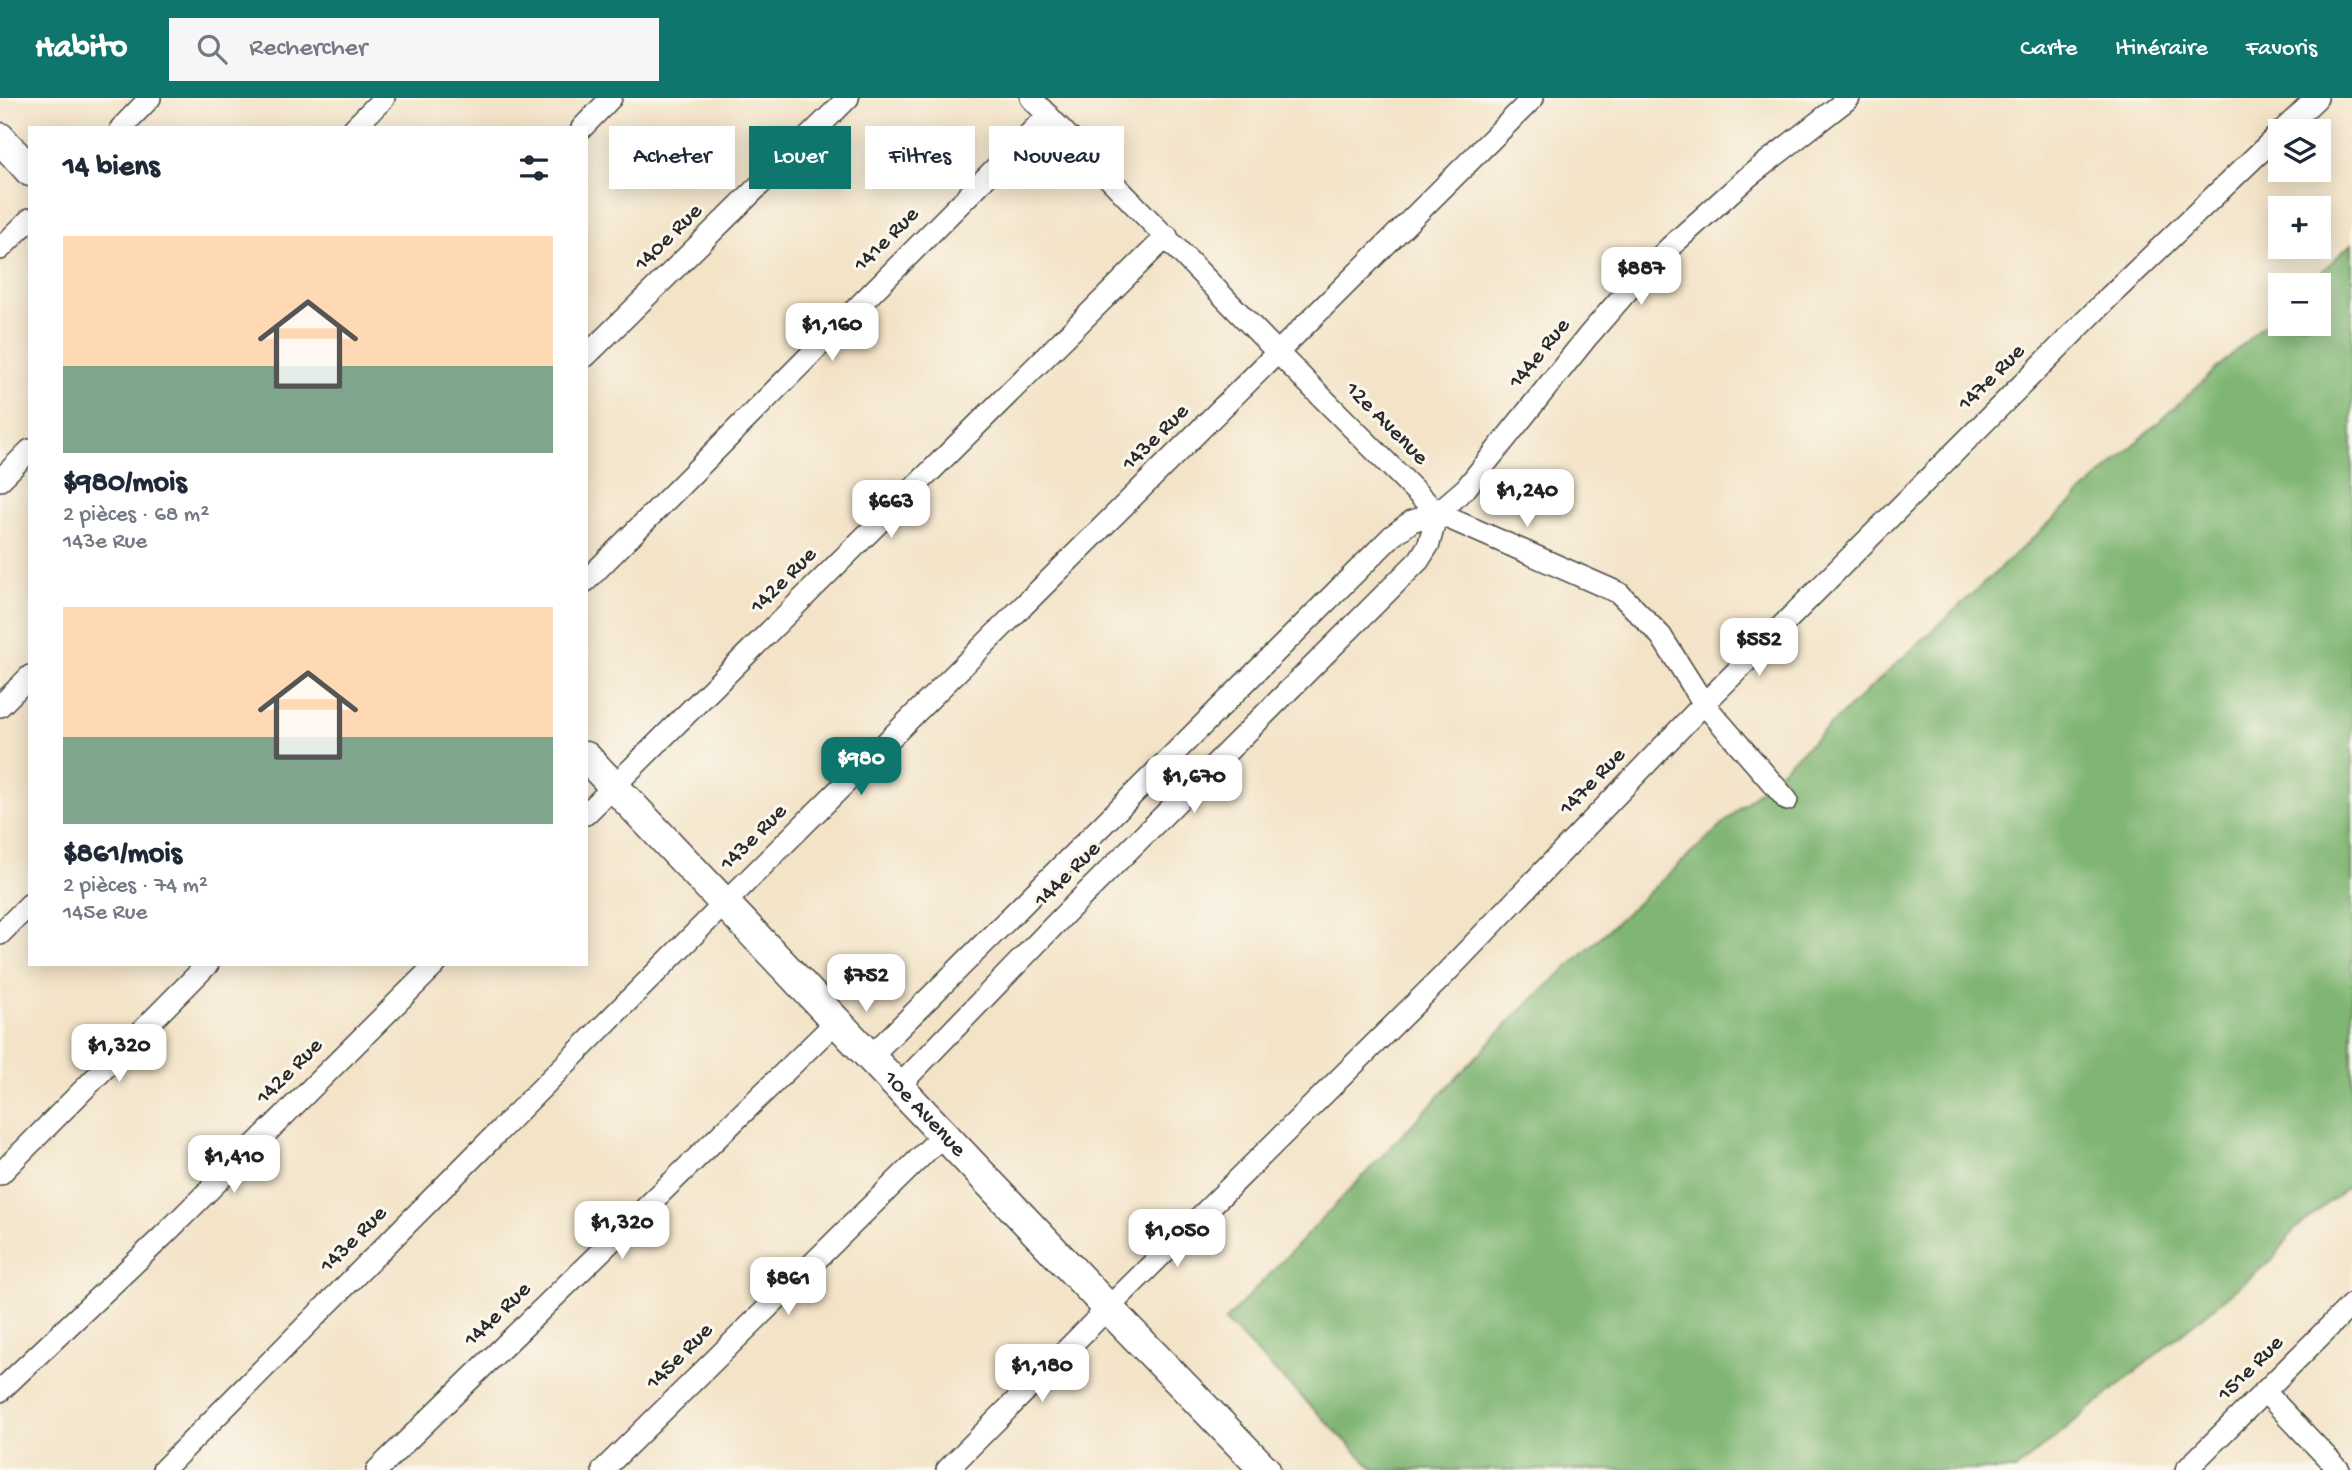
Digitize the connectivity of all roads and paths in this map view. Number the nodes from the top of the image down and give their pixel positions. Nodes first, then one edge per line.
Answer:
1 (150, 98) edge
2 (384, 98) edge
3 (611, 98) edge
4 (848, 98) edge
5 (1031, 98) edge
6 (1533, 98) edge
7 (1849, 98) edge
8 (2317, 98) edge
9 (1048, 115) junction
10 (2295, 119) edge
11 (123, 126) edge
12 (357, 126) edge
13 (584, 126) edge
14 (0, 138) edge
15 (2268, 144) edge
16 (28, 169) edge
17 (28, 221) edge
18 (1167, 236) junction
19 (0, 249) edge
20 (1278, 353) junction
21 (588, 354) edge
22 (28, 452) edge
23 (0, 480) edge
24 (1437, 513) junction
25 (588, 580) edge
26 (28, 678) edge
27 (1704, 704) junction
28 (0, 706) edge
29 (588, 759) edge
30 (614, 787) junction
31 (1787, 800) dead end
32 (588, 812) edge
33 (724, 904) junction
34 (28, 906) edge
35 (0, 934) edge
36 (206, 966) edge
37 (434, 966) edge
38 (837, 1021) junction
39 (871, 1056) junction
40 (899, 1086) junction
41 (943, 1135) junction
42 (0, 1174) edge
43 (2352, 1304) edge
44 (1108, 1308) junction
45 (0, 1391) edge
46 (2265, 1392) junction
47 (163, 1470) edge
48 (377, 1470) edge
49 (603, 1470) edge
50 (947, 1470) edge
51 (1265, 1470) edge
52 (2186, 1470) edge
53 (2339, 1470) edge

1 - 11 street
2 - 12 street
3 - 13 street
4 - 21 street, 140e Rue
5 - 9 street, 12e Avenue
6 - 20 street, 143e Rue
7 - 24 street, 144e Rue
8 - 10 street, 147e Rue
9 - 18 street, 12e Avenue
9 - 25 street, 141e Rue
14 - 16 street
15 - 27 street, 147e Rue
17 - 19 street
18 - 20 street, 12e Avenue
18 - 30 street, 142e Rue
20 - 24 street, 12e Avenue
20 - 33 street, 143e Rue
22 - 23 street
24 - 27 street, 12e Avenue
24 - 39 street, 144e Rue
24 - 40 street, 144e Rue
26 - 28 street
27 - 31 street, 12e Avenue
27 - 44 street, 147e Rue
29 - 30 street, 10e Avenue
30 - 32 street, 142e Rue
30 - 33 street, 10e Avenue
33 - 38 street, 10e Avenue
33 - 47 street, 143e Rue
34 - 35 street
36 - 42 street
37 - 45 street, 142e Rue
38 - 39 street, 10e Avenue
38 - 48 street, 144e Rue
39 - 40 street, 10e Avenue
40 - 41 street, 10e Avenue
41 - 44 street, 10e Avenue
41 - 49 street, 145e Rue
43 - 46 street, 151e Rue
44 - 50 street, 147e Rue
44 - 51 street, 10e Avenue
46 - 52 street, 151e Rue
46 - 53 street

